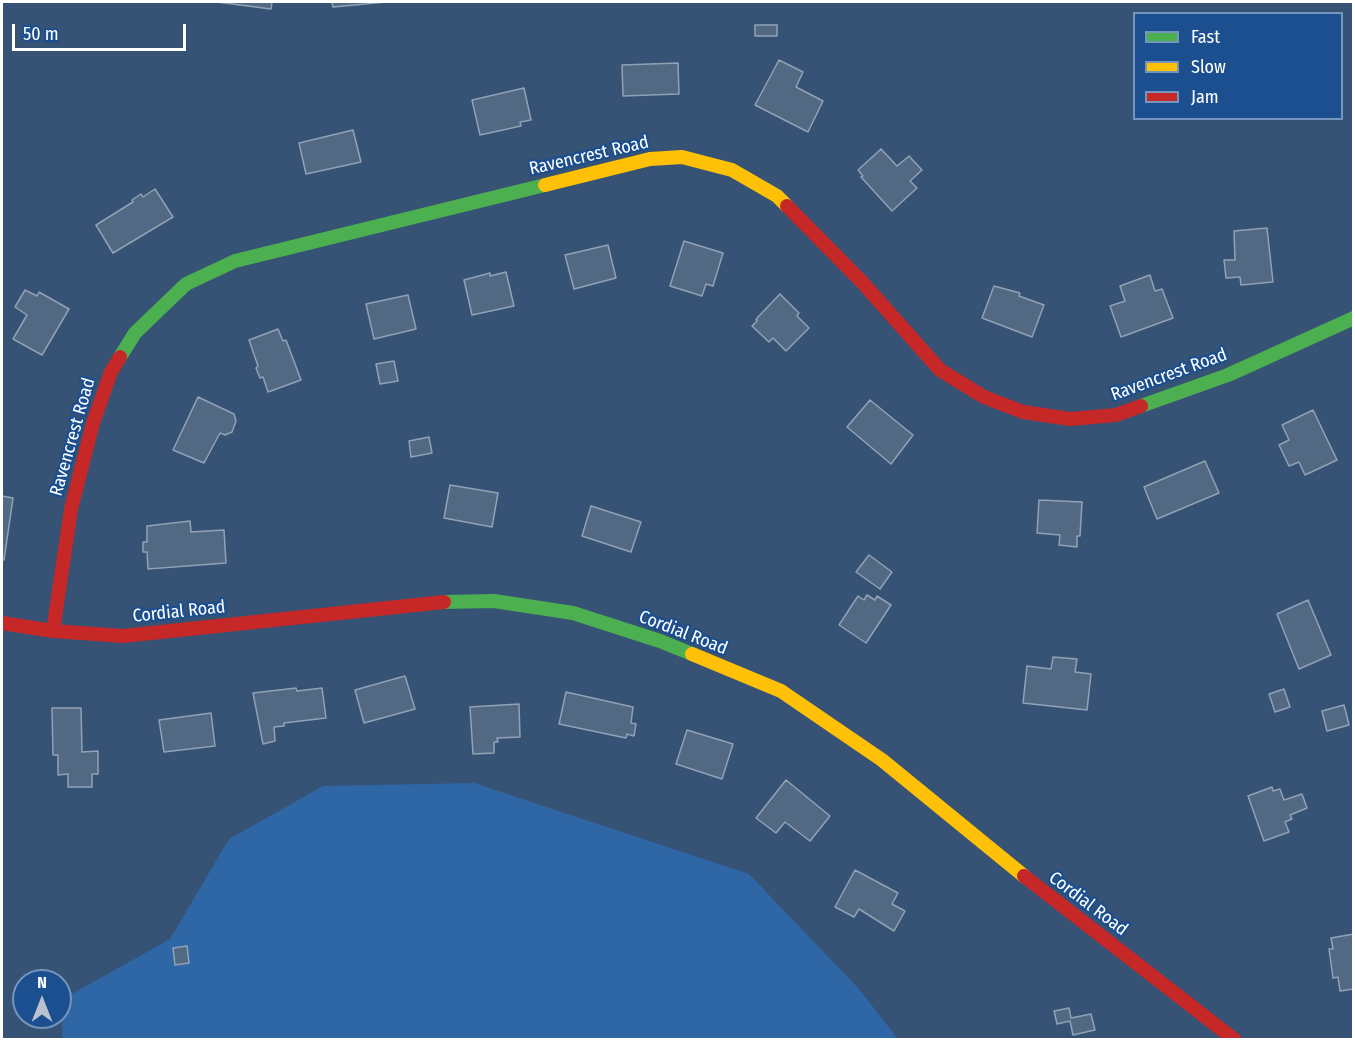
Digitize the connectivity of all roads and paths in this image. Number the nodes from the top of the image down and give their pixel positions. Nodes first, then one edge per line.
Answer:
1 (1353, 318) edge
2 (2, 623) edge
3 (53, 631) junction
4 (1235, 1040) edge

1 - 3 street, Ravencrest Road
2 - 3 street, Cordial Road
3 - 4 street, Cordial Road

